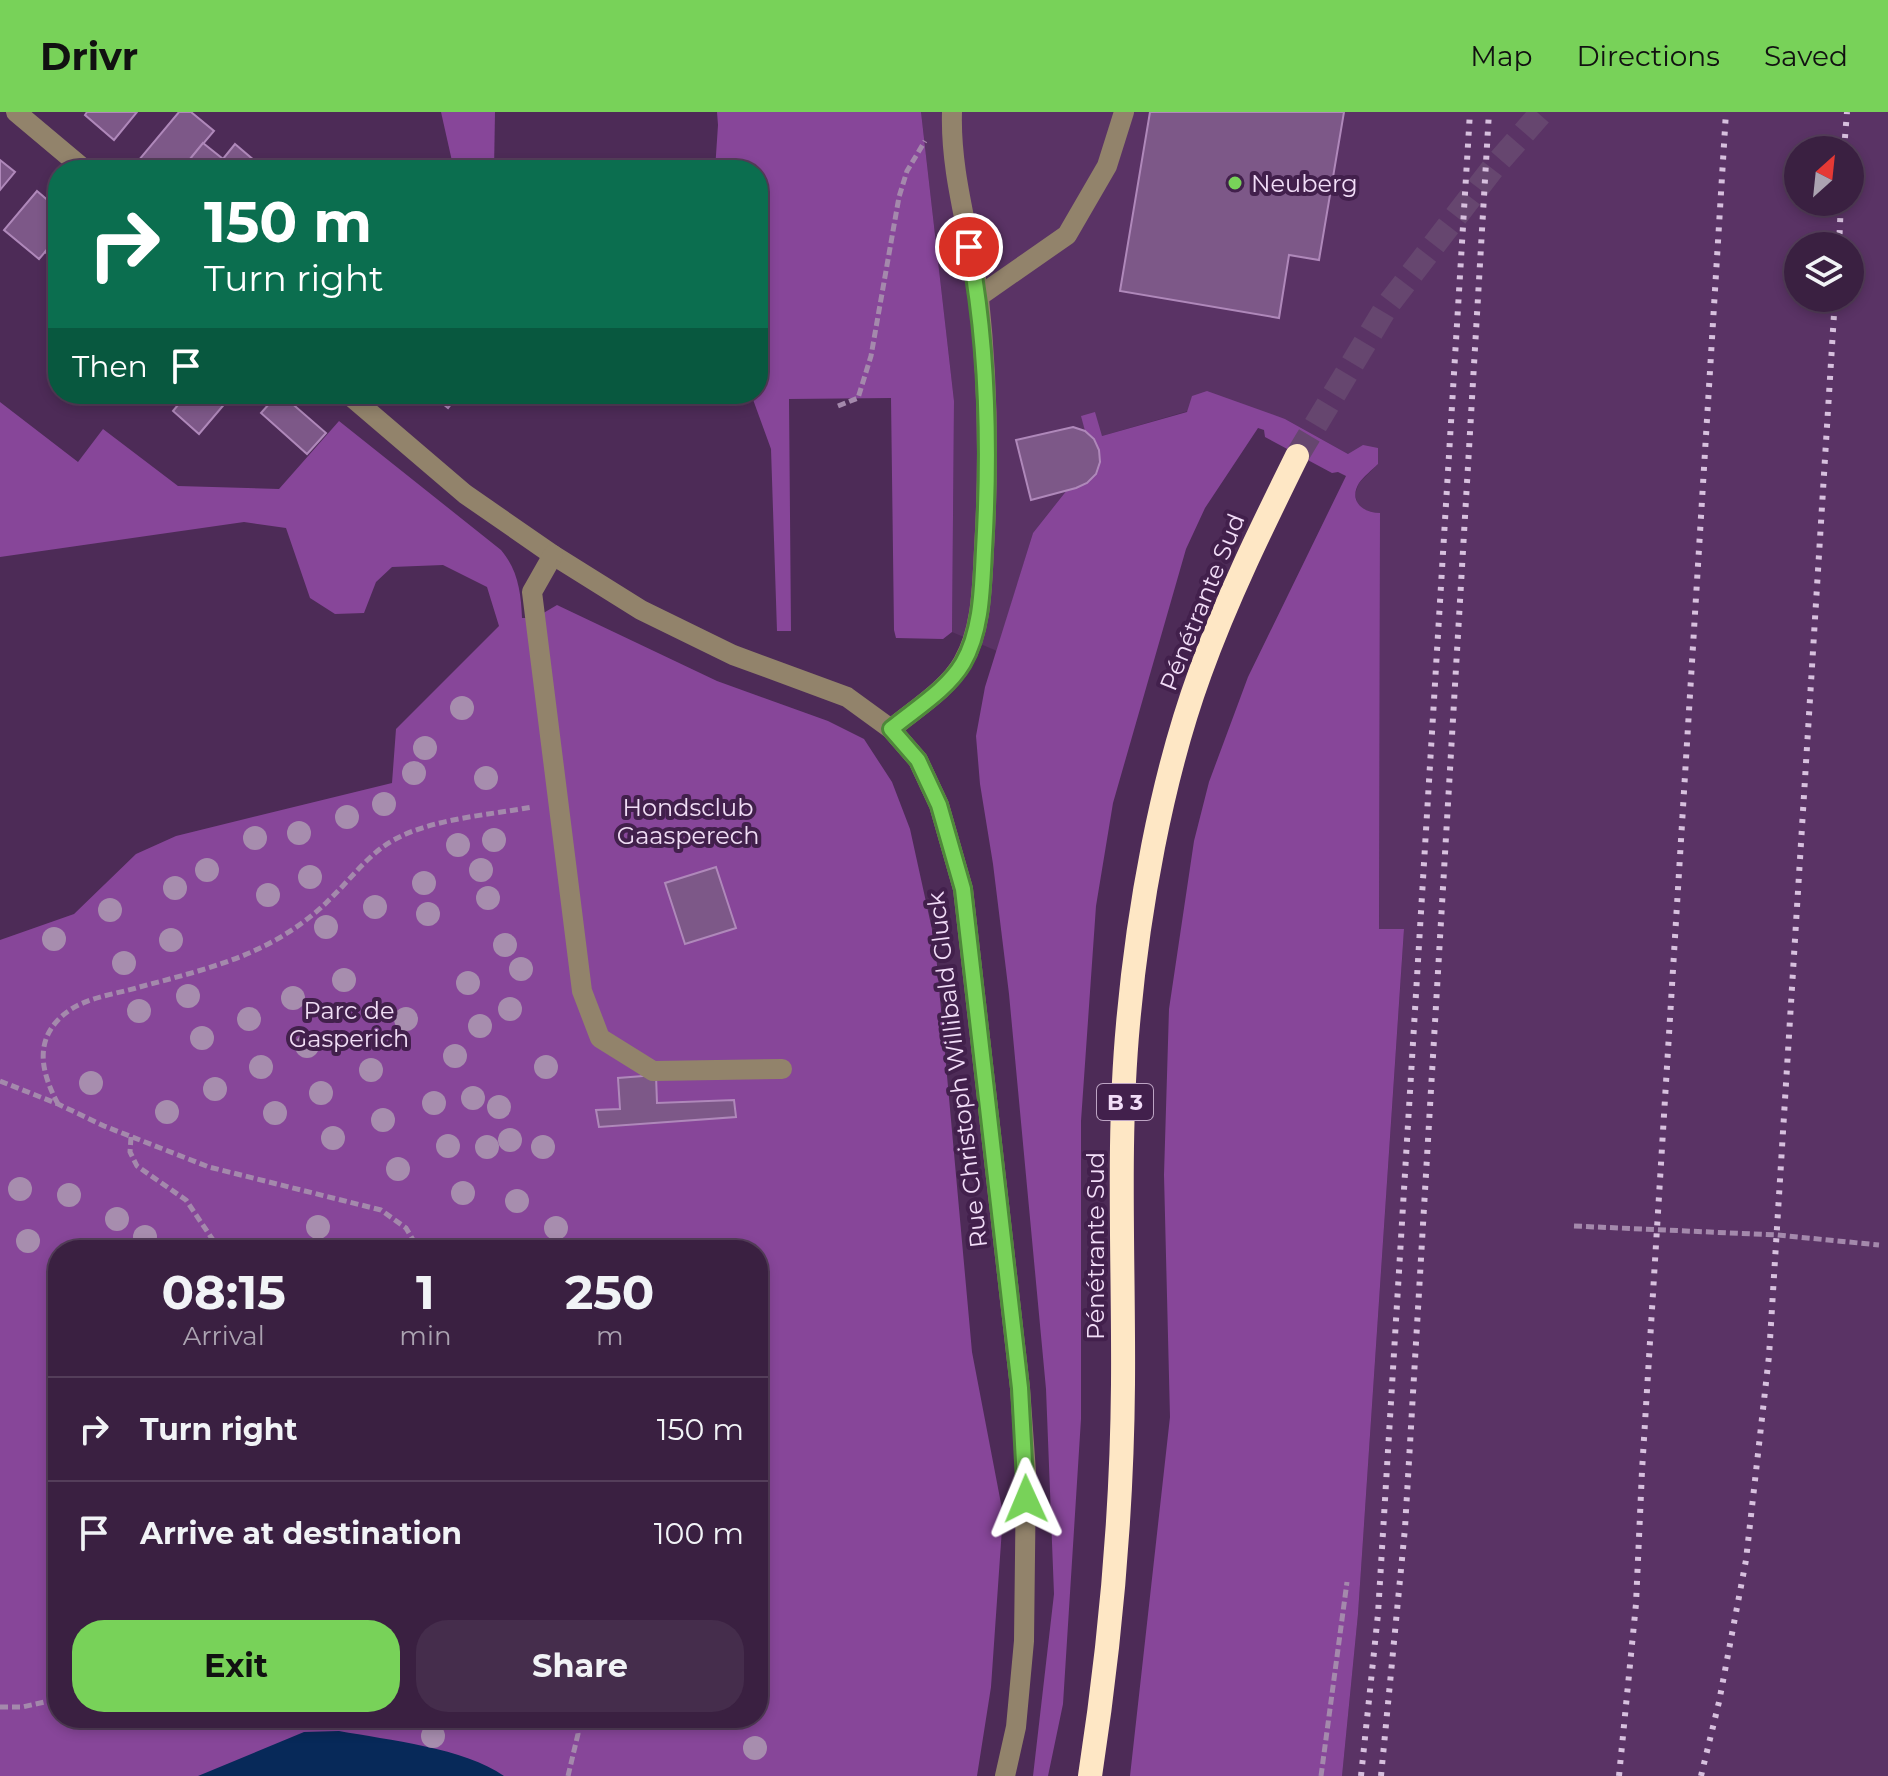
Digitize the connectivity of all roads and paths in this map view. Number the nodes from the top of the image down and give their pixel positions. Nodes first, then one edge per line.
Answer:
1 (16, 112) edge
2 (952, 112) edge
3 (1124, 112) edge
4 (925, 143) dead end
5 (73, 160) edge
6 (978, 297) junction
7 (360, 404) edge
8 (838, 406) dead end
9 (1297, 456) tunnel mouth
10 (553, 555) junction
11 (891, 729) junction
12 (532, 807) dead end
13 (782, 1069) dead end
14 (0, 1081) edge
15 (58, 1104) junction
16 (131, 1137) junction
17 (1574, 1226) dead end
18 (213, 1240) edge
19 (413, 1240) edge
20 (1879, 1245) dead end
21 (1347, 1582) dead end
22 (48, 1701) edge
23 (0, 1707) edge
24 (577, 1728) edge
25 (568, 1776) edge
26 (1005, 1776) edge
27 (1090, 1776) edge
28 (1321, 1776) edge

1 - 5 street
2 - 6 street
3 - 6 street
4 - 8 path
6 - 11 street
7 - 10 street, Rue Christoph Willibald Gluck
9 - 27 highway, Pénétrante Sud / B 3
10 - 11 street, Rue Christoph Willibald Gluck
10 - 13 street
11 - 26 street, Rue Christoph Willibald Gluck
12 - 15 path
14 - 15 path
15 - 16 path
16 - 18 path
16 - 19 path
17 - 20 path
21 - 28 path
22 - 23 path
24 - 25 path

